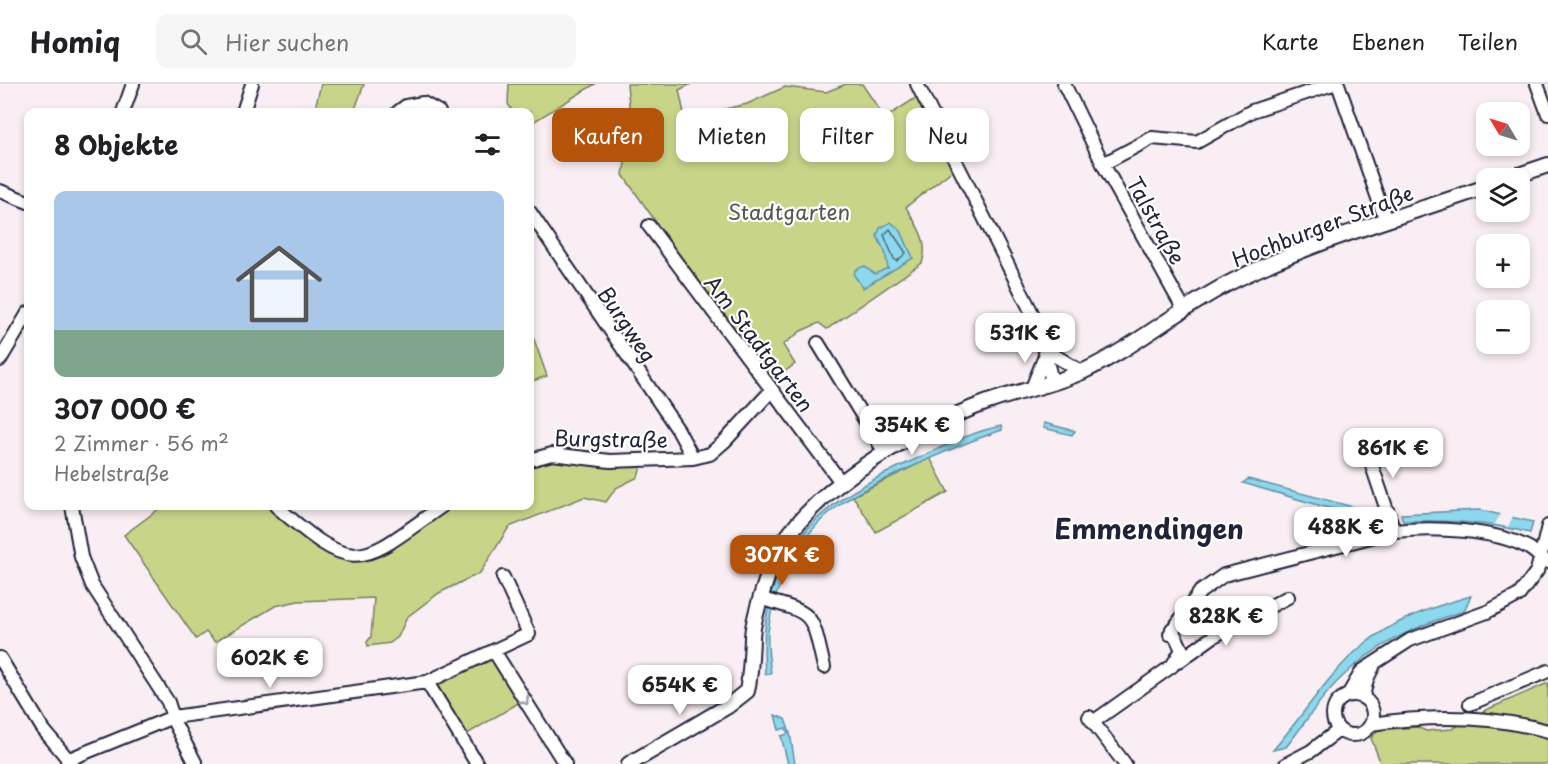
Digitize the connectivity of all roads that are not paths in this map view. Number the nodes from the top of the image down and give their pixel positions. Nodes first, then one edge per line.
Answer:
1 (133, 84) edge
2 (252, 84) edge
3 (917, 84) edge
4 (1064, 84) edge
5 (1332, 84) edge
6 (1338, 84) edge
7 (1537, 84) edge
8 (124, 108) edge
9 (244, 108) edge
10 (403, 108) edge
11 (432, 108) edge
12 (1548, 114) edge
13 (1103, 164) junction
14 (1548, 165) edge
15 (1530, 171) edge
16 (0, 190) edge
17 (1476, 190) edge
18 (24, 200) edge
19 (534, 218) edge
20 (1386, 221) junction
21 (649, 226) dead end
22 (1185, 309) junction
23 (24, 320) edge
24 (818, 343) dead end
25 (1047, 351) junction
26 (0, 360) edge
27 (1082, 372) junction
28 (1052, 382) junction
29 (1032, 388) junction
30 (772, 390) junction
31 (885, 453) junction
32 (1369, 457) dead end
33 (534, 459) edge
34 (693, 459) junction
35 (841, 482) junction
36 (73, 510) edge
37 (281, 510) edge
38 (436, 510) edge
39 (1391, 522) junction
40 (1548, 525) edge
41 (1545, 560) edge
42 (503, 577) dead end
43 (1288, 597) dead end
44 (769, 600) junction
45 (494, 651) junction
46 (0, 658) edge
47 (1375, 664) junction
48 (1172, 666) junction
49 (824, 667) dead end
50 (1548, 671) edge
51 (427, 682) junction
52 (1348, 694) junction
53 (1363, 697) junction
54 (1470, 704) dead end
55 (1372, 708) junction
56 (173, 717) junction
57 (1409, 718) junction
58 (1371, 724) junction
59 (1339, 730) junction
60 (1548, 731) edge
61 (70, 762) edge
62 (196, 764) edge
63 (477, 764) edge
64 (565, 764) edge
65 (629, 764) edge
66 (1125, 764) edge
67 (1286, 764) edge

1 - 8 street
2 - 9 street
3 - 25 street
4 - 13 street, Talstraße
5 - 13 street
6 - 20 street
7 - 12 street
10 - 11 street
13 - 22 street, Talstraße
14 - 15 street
16 - 18 street
17 - 20 street, Hochburger Straße
19 - 34 street, Burgweg
20 - 22 street, Hochburger Straße
21 - 30 street, Am Stadtgarten
22 - 27 street, Hochburger Straße
23 - 26 street
24 - 31 street
25 - 27 street
25 - 28 street
25 - 29 street
27 - 28 street, Hochburger Straße
28 - 29 street, Hochburger Straße
29 - 31 street, Hochburger Straße
30 - 34 street, Burgstraße
30 - 35 street, Am Stadtgarten
31 - 35 street, Hochburger Straße
32 - 39 street
33 - 34 street, Burgstraße
35 - 44 street, Hochburger Straße
36 - 56 street
37 - 38 street
39 - 41 street
39 - 48 street
40 - 41 street
41 - 47 street
42 - 45 street
43 - 48 street
44 - 49 street
44 - 65 street, Hochburger Straße
45 - 51 street
45 -> 64 street
46 - 61 street
47 - 52 street
47 - 53 street
48 - 66 street
50 - 54 street
51 - 56 street
51 - 63 street
52 - 53 street
52 - 59 street
53 - 55 street
55 - 57 street
55 - 58 street
56 - 61 street
56 - 62 street
57 - 58 street
57 - 60 street
58 - 59 street
59 - 67 street

